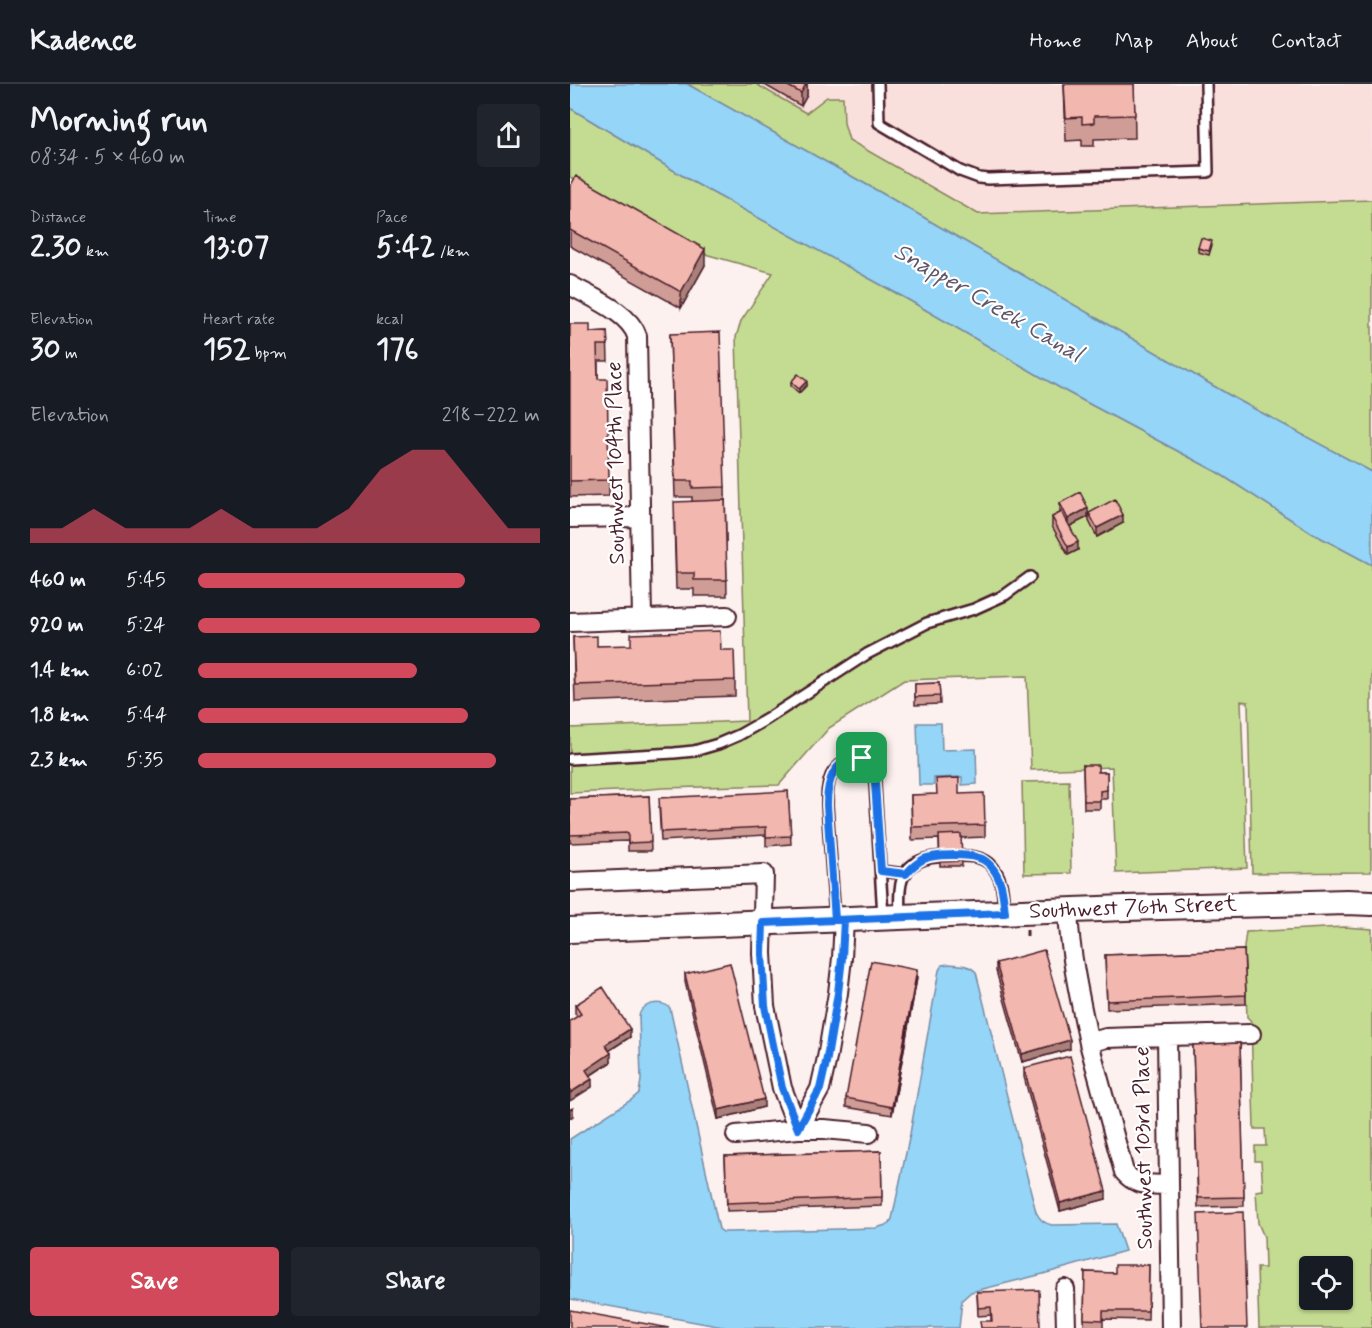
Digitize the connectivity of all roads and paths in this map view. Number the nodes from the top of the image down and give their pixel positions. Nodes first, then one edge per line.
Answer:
1 (878, 84) edge
2 (1206, 84) edge
3 (570, 285) edge
4 (640, 516) junction
5 (570, 518) edge
6 (1030, 577) dead end
7 (727, 616) dead end
8 (642, 619) junction
9 (570, 622) edge
10 (570, 759) edge
11 (881, 871) junction
12 (906, 874) junction
13 (570, 882) edge
14 (1372, 903) edge
15 (1068, 911) junction
16 (1005, 913) junction
17 (892, 918) junction
18 (839, 920) junction
19 (763, 923) junction
20 (570, 930) edge
21 (1251, 1034) dead end
22 (1167, 1036) junction
23 (1089, 1043) junction
24 (798, 1129) junction
25 (869, 1133) dead end
26 (736, 1135) dead end
27 (1169, 1185) junction
28 (1065, 1289) dead end
29 (1066, 1328) edge
30 (1171, 1328) edge

1 - 2 lane
3 - 4 street, Southwest 104th Place
4 - 5 street
4 - 8 street, Southwest 104th Place
6 - 10 lane
7 - 8 street
8 - 9 street
11 - 12 lane
11 - 17 lane
11 - 18 lane
12 - 16 lane
12 - 17 lane
13 - 19 street
14 - 15 street, Southwest 76th Street
15 - 16 street, Southwest 76th Street
15 - 23 street
16 - 17 street, Southwest 76th Street
17 - 18 street, Southwest 76th Street
18 - 19 street, Southwest 76th Street
18 - 24 street
19 - 20 street, Southwest 76th Street
19 - 24 street
21 - 22 street
22 - 23 street, Southwest 103rd Place
22 - 27 street, Southwest 103rd Place
23 - 27 street
24 - 25 street
24 - 26 street
27 - 30 street, Southwest 103rd Place
28 - 29 street

